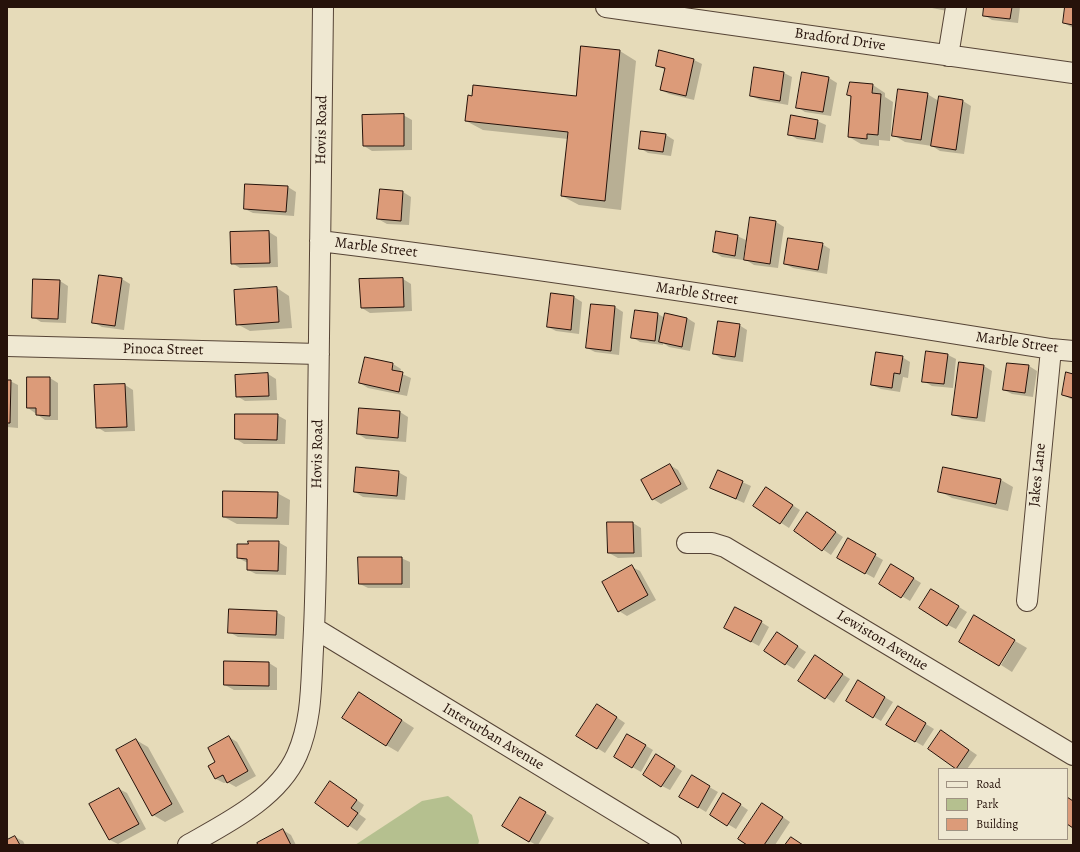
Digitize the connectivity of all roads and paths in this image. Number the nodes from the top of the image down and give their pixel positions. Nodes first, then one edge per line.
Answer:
1 (323, 7) edge
2 (606, 7) edge
3 (956, 7) edge
4 (948, 56) junction
5 (1073, 73) edge
6 (320, 241) junction
7 (7, 346) edge
8 (1051, 349) junction
9 (1073, 351) edge
10 (319, 354) junction
11 (687, 543) dead end
12 (1027, 601) dead end
13 (314, 628) junction
14 (1073, 755) edge
15 (188, 845) edge
16 (671, 845) edge

1 - 6 street, Hovis Road
2 - 4 street, Bradford Drive
3 - 4 street
4 - 5 street, Bradford Drive
6 - 8 street, Marble Street
6 - 10 street, Hovis Road
7 - 10 street, Pinoca Street
8 - 9 street, Marble Street
8 - 12 street, Jakes Lane
10 - 13 street, Hovis Road
11 - 14 street, Lewiston Avenue
13 - 15 street, Hovis Road
13 - 16 street, Interurban Avenue

